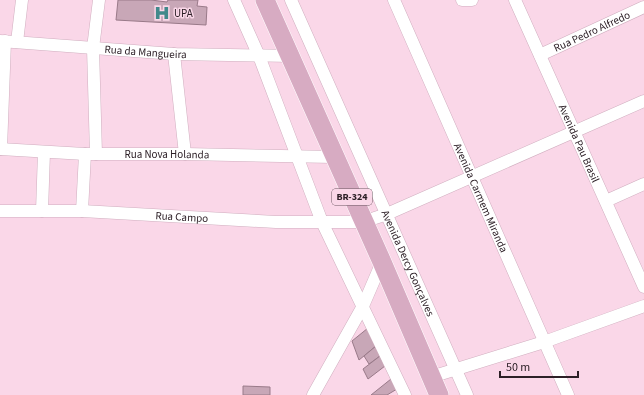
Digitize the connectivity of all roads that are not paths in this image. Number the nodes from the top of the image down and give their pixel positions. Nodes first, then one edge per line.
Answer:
1 (22, 0) edge
2 (99, 0) edge
3 (234, 0) edge
4 (265, 0) edge
5 (291, 0) edge
6 (394, 0) edge
7 (462, 0) edge
8 (472, 0) edge
9 (516, 0) edge
10 (644, 7) edge
11 (7, 41) edge
12 (93, 48) junction
13 (174, 54) junction
14 (540, 55) junction
15 (259, 56) junction
16 (291, 56) junction
17 (644, 101) edge
18 (575, 132) junction
19 (0, 149) edge
20 (44, 152) junction
21 (91, 154) junction
22 (185, 154) junction
23 (296, 156) junction
24 (334, 157) junction
25 (472, 176) junction
26 (644, 184) edge
27 (606, 201) junction
28 (0, 211) edge
29 (42, 211) junction
30 (82, 211) junction
31 (387, 214) junction
32 (322, 222) junction
33 (363, 222) junction
34 (382, 262) junction
35 (641, 271) edge
36 (644, 287) edge
37 (363, 306) junction
38 (644, 306) edge
39 (544, 342) junction
40 (456, 370) junction
41 (431, 377) junction
42 (313, 395) edge
43 (405, 395) edge
44 (439, 395) edge
45 (467, 395) edge
46 (568, 395) edge

1 - 11 street
2 - 12 street
3 - 15 street
4 - 16 main road, BR-324
5 - 31 street, Avenida Dercy Gonçalves
6 - 25 street, Avenida Carmem Miranda
7 - 8 street
9 - 14 street, Avenida Pau Brasil
10 - 14 street, Rua Pedro Alfredo
11 - 12 street, Rua da Mangueira
11 - 19 street
12 - 13 street, Rua da Mangueira
12 - 21 street
13 - 15 street, Rua da Mangueira
13 - 22 street
14 - 18 street, Avenida Pau Brasil
15 - 16 street, Rua da Mangueira
15 - 23 street
16 - 24 main road, BR-324
17 - 18 street, Rua Campo
18 - 25 street, Rua Campo
18 - 27 street, Avenida Pau Brasil
19 - 20 street, Rua Nova Holanda
20 - 21 street, Rua Nova Holanda
20 - 29 street
21 - 22 street, Rua Nova Holanda
21 - 30 street
22 - 23 street, Rua Nova Holanda
23 - 24 street, Rua Nova Holanda
23 - 32 street
24 - 33 main road, BR-324
25 - 31 street, Rua Campo
25 - 39 street, Avenida Carmem Miranda
26 - 27 street
27 - 35 street, Avenida Pau Brasil
28 - 29 street, Rua Campo
29 - 30 street, Rua Campo
30 - 32 street, Rua Campo
31 - 33 street, Rua Campo
31 - 40 street, Avenida Dercy Gonçalves
32 - 33 street, Rua Campo
32 - 37 street
33 - 34 main road, BR-324
34 - 37 street
34 - 41 main road, BR-324
35 - 36 street, Avenida Pau Brasil
37 - 42 street
37 - 43 street
38 - 39 street
39 - 40 street
39 - 46 street, Avenida Carmem Miranda
40 - 41 street
40 - 45 street, Avenida Dercy Gonçalves
41 - 44 main road, BR-324

